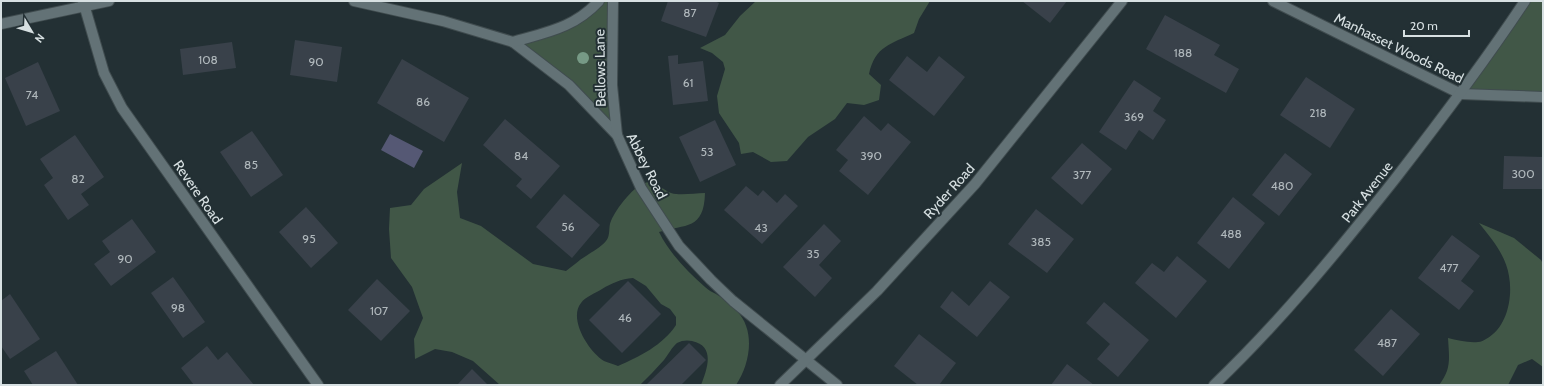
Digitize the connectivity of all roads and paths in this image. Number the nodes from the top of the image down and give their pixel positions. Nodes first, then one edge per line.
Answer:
1 (109, 1) edge
2 (354, 1) edge
3 (599, 1) edge
4 (613, 1) edge
5 (1122, 1) edge
6 (1273, 1) edge
7 (1525, 1) edge
8 (83, 4) edge
9 (1, 24) edge
10 (513, 42) junction
11 (1461, 94) junction
12 (1543, 97) edge
13 (617, 135) junction
14 (806, 360) junction
15 (318, 385) edge
16 (780, 385) edge
17 (837, 385) edge
18 (1214, 385) edge

1 - 8 street
2 - 10 street, Abbey Road
3 - 10 street, Bellows Lane
4 - 13 street, Bellows Lane
5 - 14 street, Ryder Road
6 - 11 street, Manhasset Woods Road
7 - 11 street, Park Avenue
8 - 9 street
8 - 15 street, Revere Road
10 - 13 street, Abbey Road
11 - 12 street, Manhasset Woods Road
11 - 18 street, Park Avenue
13 - 14 street, Abbey Road
14 - 16 street, Ryder Road
14 - 17 street, Abbey Road

